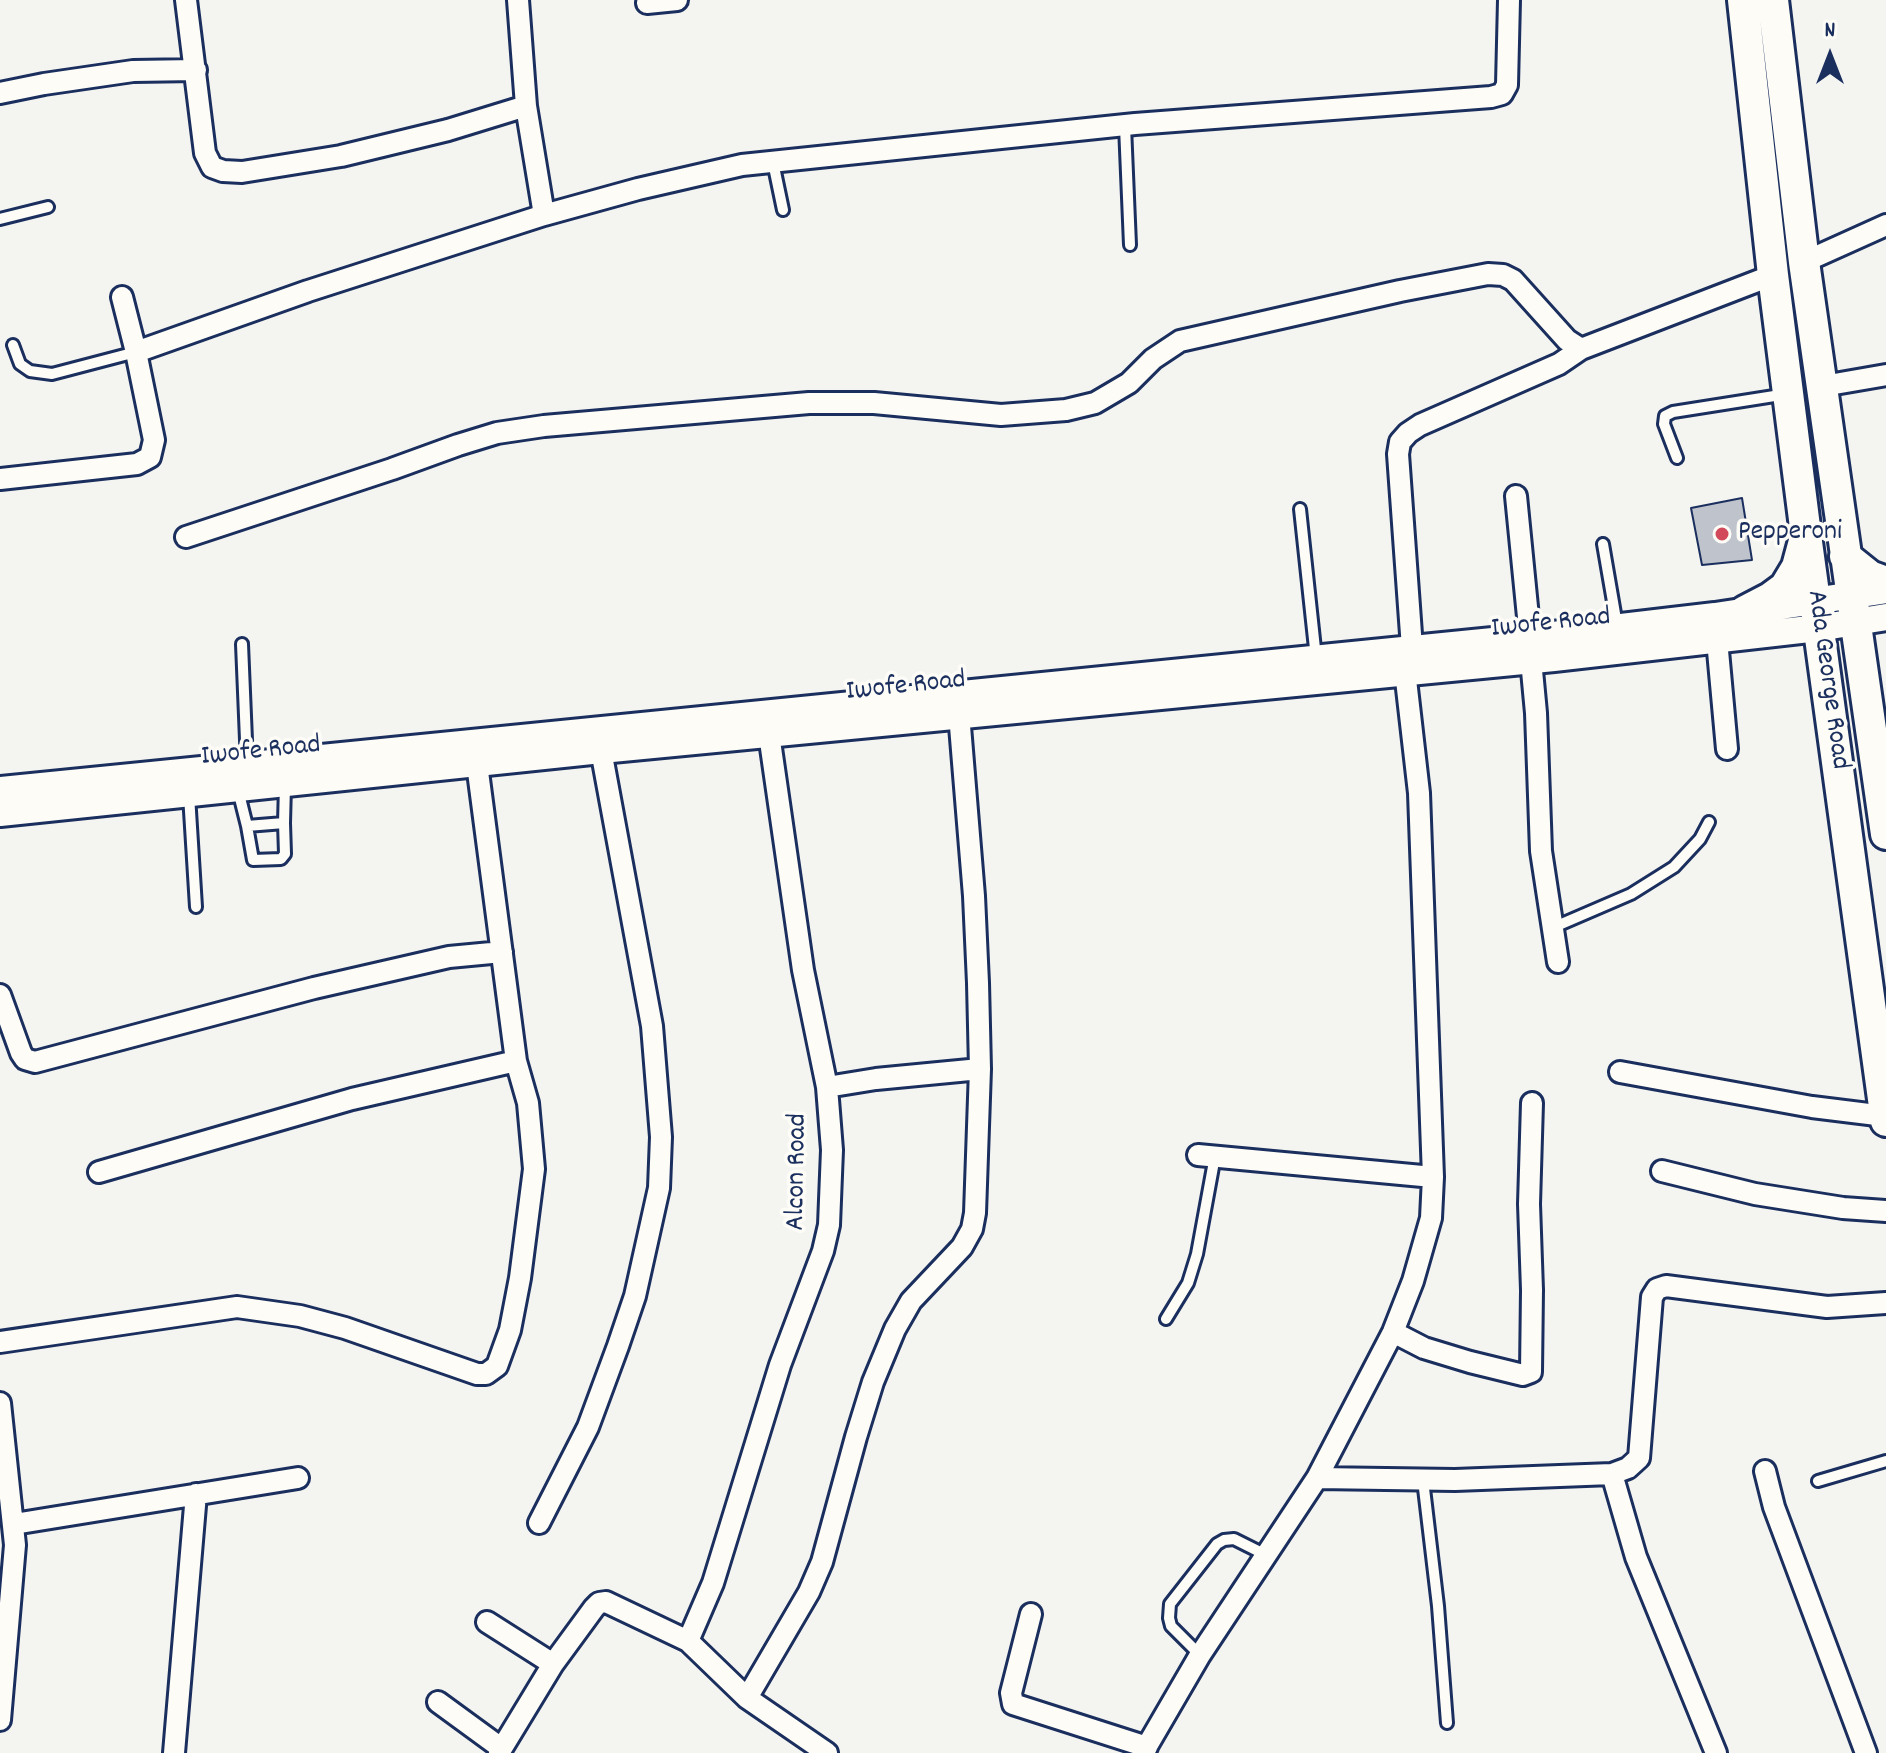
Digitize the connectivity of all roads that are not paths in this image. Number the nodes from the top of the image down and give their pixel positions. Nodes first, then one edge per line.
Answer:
1 (186, 0) edge
2 (518, 0) edge
3 (677, 0) edge
4 (1509, 0) edge
5 (1743, 0) edge
6 (1773, 0) edge
7 (647, 3) dead end
8 (196, 70) junction
9 (0, 93) edge
10 (526, 106) junction
11 (1125, 126) junction
12 (773, 162) junction
13 (48, 207) dead end
14 (783, 210) dead end
15 (544, 215) junction
16 (0, 219) edge
17 (1886, 225) edge
18 (1130, 245) dead end
19 (1804, 262) junction
20 (1773, 275) junction
21 (122, 297) dead end
22 (13, 345) dead end
23 (1581, 349) junction
24 (136, 352) junction
25 (1886, 375) edge
26 (1823, 386) junction
27 (1789, 393) junction
28 (1677, 458) dead end
29 (0, 479) edge
30 (1516, 496) dead end
31 (1300, 509) dead end
32 (1806, 535) junction
33 (186, 537) dead end
34 (1603, 544) dead end
35 (1845, 556) junction
36 (1886, 582) edge
37 (1886, 590) edge
38 (1852, 609) junction
39 (1745, 611) junction
40 (1816, 614) junction
41 (1886, 617) edge
42 (1618, 627) junction
43 (1717, 640) junction
44 (242, 644) dead end
45 (1530, 648) junction
46 (1316, 658) junction
47 (1408, 660) junction
48 (959, 714) junction
49 (769, 734) junction
50 (1727, 749) dead end
51 (601, 750) junction
52 (477, 764) junction
53 (242, 777) junction
54 (285, 783) junction
55 (0, 790) edge
56 (189, 793) junction
57 (0, 813) edge
58 (1709, 822) dead end
59 (284, 823) junction
60 (247, 826) junction
61 (1886, 834) edge
62 (196, 907) dead end
63 (1552, 928) junction
64 (502, 952) junction
65 (1558, 962) dead end
66 (0, 995) edge
67 (516, 1061) junction
68 (980, 1069) junction
69 (1620, 1072) dead end
70 (827, 1087) junction
71 (1532, 1103) dead end
72 (1886, 1118) edge
73 (1207, 1155) joint
74 (1662, 1171) dead end
75 (99, 1172) dead end
76 (1433, 1177) junction
77 (1886, 1211) edge
78 (1886, 1303) edge
79 (1166, 1319) dead end
80 (1393, 1332) junction
81 (0, 1342) edge
82 (0, 1403) edge
83 (1886, 1461) edge
84 (1765, 1471) dead end
85 (1612, 1474) junction
86 (298, 1478) dead end
87 (1317, 1478) junction
88 (1423, 1480) junction
89 (1818, 1481) dead end
90 (196, 1494) junction
91 (539, 1523) dead end
92 (10, 1538) edge
93 (1266, 1555) junction
94 (1031, 1614) dead end
95 (487, 1622) dead end
96 (688, 1641) junction
97 (1200, 1655) junction
98 (553, 1664) junction
99 (747, 1698) junction
100 (438, 1702) dead end
101 (0, 1720) edge
102 (1447, 1723) dead end
103 (500, 1750) edge
104 (1145, 1750) edge
105 (174, 1753) edge
106 (827, 1753) edge
107 (1716, 1753) edge
108 (1866, 1753) edge

1 - 8 street
2 - 10 street
3 - 7 street
4 - 11 street
5 - 20 main road, Ada George Road
6 - 19 main road, Ada George Road
8 - 9 street
8 - 10 street
10 - 15 street
11 - 12 street
11 - 18 lane
12 - 14 lane
12 - 15 street
13 - 16 lane
15 - 24 street
17 - 19 street
19 - 26 main road, Ada George Road
20 - 23 street
20 - 27 main road, Ada George Road
21 - 24 street
22 - 24 lane
23 - 33 street
23 - 47 street
24 - 29 street
25 - 26 street
26 - 35 main road, Ada George Road
27 - 28 lane
27 - 32 main road, Ada George Road
30 - 45 street
31 - 46 lane
32 - 39 main road
32 - 40 main road, Ada George Road
34 - 42 lane
35 - 36 main road
35 - 38 main road, Ada George Road
37 - 38 street
38 - 40 street
38 - 41 street
38 - 61 main road, Ada George Road
39 - 40 street, Iwofe Road
39 - 42 street, Iwofe Road
40 - 43 street, Iwofe Road
40 - 72 main road, Ada George Road
42 - 45 street, Iwofe Road
43 - 45 street, Iwofe Road
43 - 50 street
44 - 53 lane
45 - 47 street, Iwofe Road
45 - 63 street
46 - 47 street, Iwofe Road
46 - 53 street, Iwofe Road
47 - 48 street, Iwofe Road
47 - 76 street
48 - 49 street, Iwofe Road
48 - 68 street
49 - 51 street, Iwofe Road
49 - 70 street, Alcon Road
51 - 52 street, Iwofe Road
51 - 91 street
52 - 54 street, Iwofe Road
52 - 64 street
53 - 54 street, Iwofe Road
53 - 55 street, Iwofe Road
53 - 56 street, Iwofe Road
53 - 60 lane
54 - 59 lane
56 - 57 street, Iwofe Road
56 - 62 lane
58 - 63 lane
59 - 60 lane
59 - 60 lane
63 - 65 street
64 - 66 street
64 - 67 street
67 - 75 street
67 - 81 street
68 - 70 street
68 - 99 street
69 - 72 street
70 - 96 street, Alcon Road
71 - 80 street
73 - 76 street
73 - 79 lane
74 - 77 street
76 - 80 street
78 - 85 street
80 - 87 street
82 - 92 street
83 - 89 lane
84 - 108 street
85 - 88 street
85 - 107 street
86 - 90 street
87 - 88 street
87 - 93 street
88 - 102 lane
90 - 92 street
90 - 105 street
92 - 101 street
93 - 97 street
93 - 97 lane
94 - 104 street
95 - 98 street
96 - 98 street
96 - 99 street
97 - 104 street
98 - 103 street
99 - 106 street
100 - 103 street

